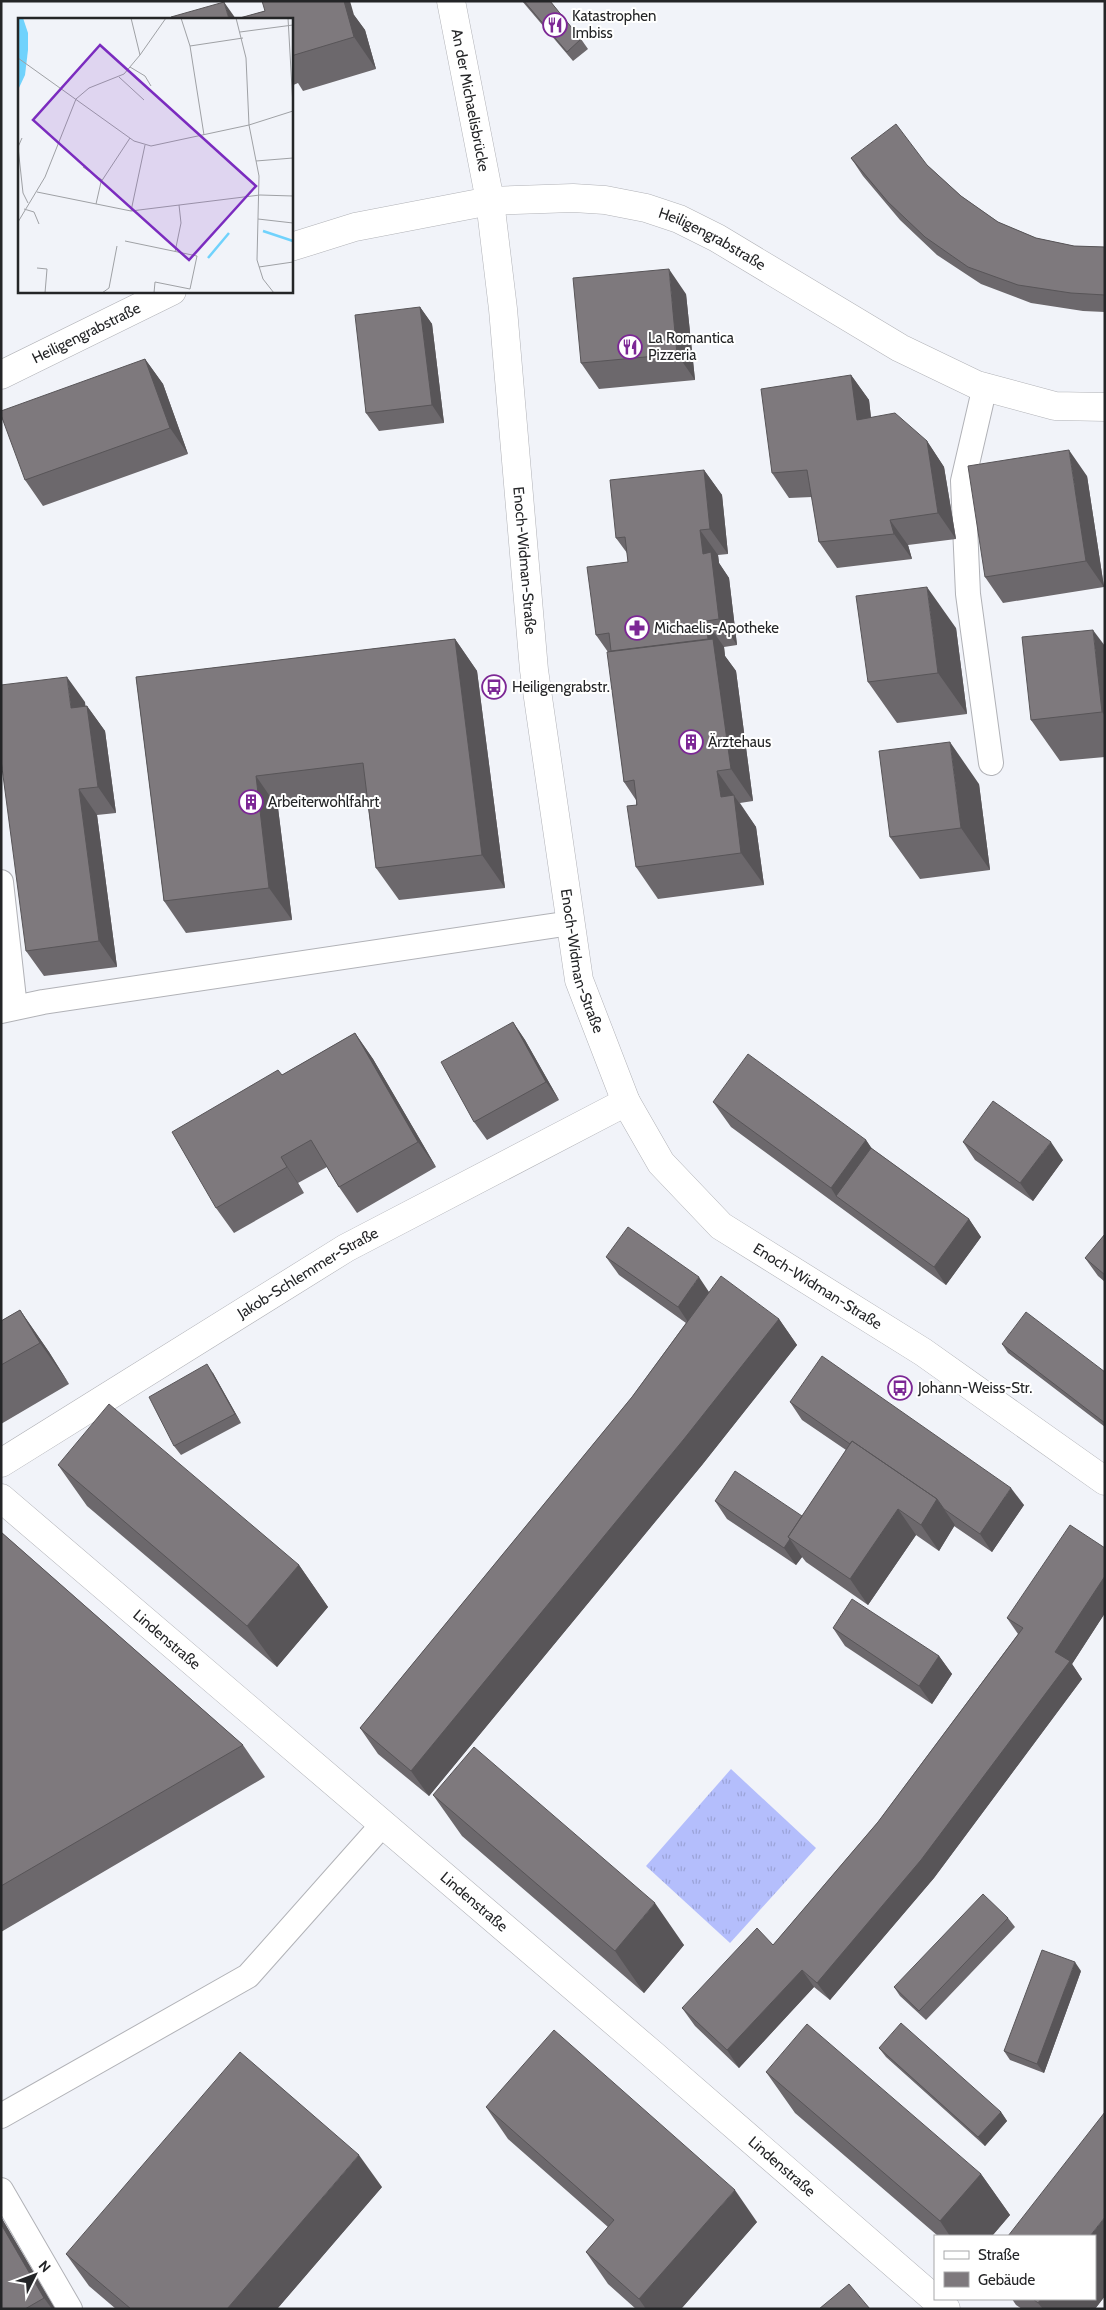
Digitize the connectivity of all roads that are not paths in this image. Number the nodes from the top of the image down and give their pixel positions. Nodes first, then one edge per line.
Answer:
1 (451, 1) edge
2 (490, 201) junction
3 (292, 247) edge
4 (170, 292) edge
5 (1, 375) edge
6 (986, 386) junction
7 (1105, 407) edge
8 (991, 763) dead end
9 (1, 882) edge
10 (571, 923) junction
11 (8, 1010) edge
12 (626, 1102) junction
13 (1, 1463) edge
14 (1105, 1481) edge
15 (1, 1498) edge
16 (383, 1824) junction
17 (1, 2116) edge
18 (1, 2190) edge
19 (934, 2299) edge
20 (936, 2300) edge
21 (70, 2309) edge
22 (946, 2309) edge

1 - 2 street, An der Michaelisbrücke
2 - 3 street, Heiligengrabstraße
2 - 6 street, Heiligengrabstraße
2 - 10 street, Enoch-Widman-Straße
4 - 5 street, Heiligengrabstraße
6 - 7 street, Heiligengrabstraße
6 - 8 lane
9 - 11 lane
10 - 11 lane
10 - 12 street, Enoch-Widman-Straße
12 - 13 street, Jakob-Schlemmer-Straße
12 - 14 street, Enoch-Widman-Straße
15 - 16 street, Lindenstraße
16 - 17 lane
16 - 19 street, Lindenstraße
18 - 21 lane
20 - 22 street, Lindenstraße

